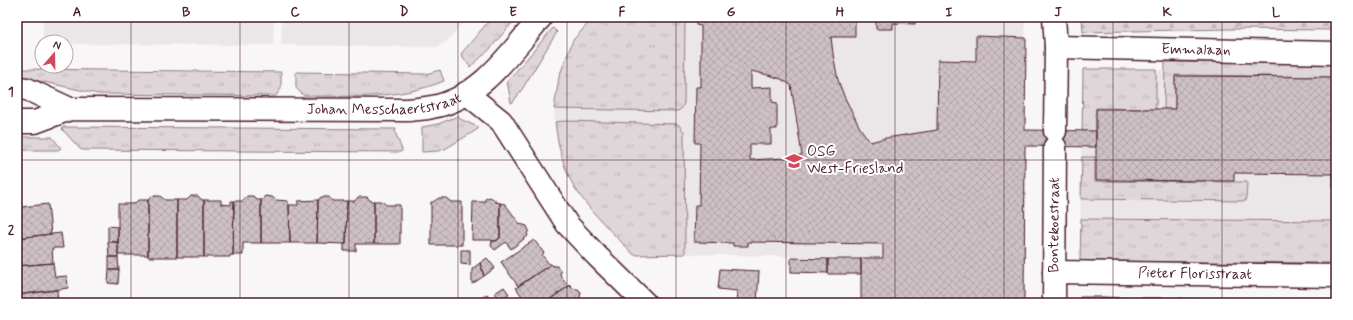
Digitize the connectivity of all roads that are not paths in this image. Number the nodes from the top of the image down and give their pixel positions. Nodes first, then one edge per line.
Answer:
1 (541, 17) edge
2 (1054, 17) edge
3 (1056, 47) junction
4 (1336, 53) edge
5 (17, 88) edge
6 (466, 93) junction
7 (70, 109) junction
8 (17, 122) edge
9 (1054, 272) junction
10 (1336, 276) edge
11 (645, 303) edge
12 (1054, 303) edge

1 - 6 street
2 - 3 street, Bontekoestraat
3 - 4 street, Emmalaan
3 - 9 street, Bontekoestraat
5 - 7 street, Johan Messchaertstraat
6 - 7 street, Johan Messchaertstraat
6 - 11 street, Johan Messchaertstraat
7 - 8 street, Johan Messchaertstraat
9 - 10 street, Pieter Florisstraat
9 - 12 street, Bontekoestraat

